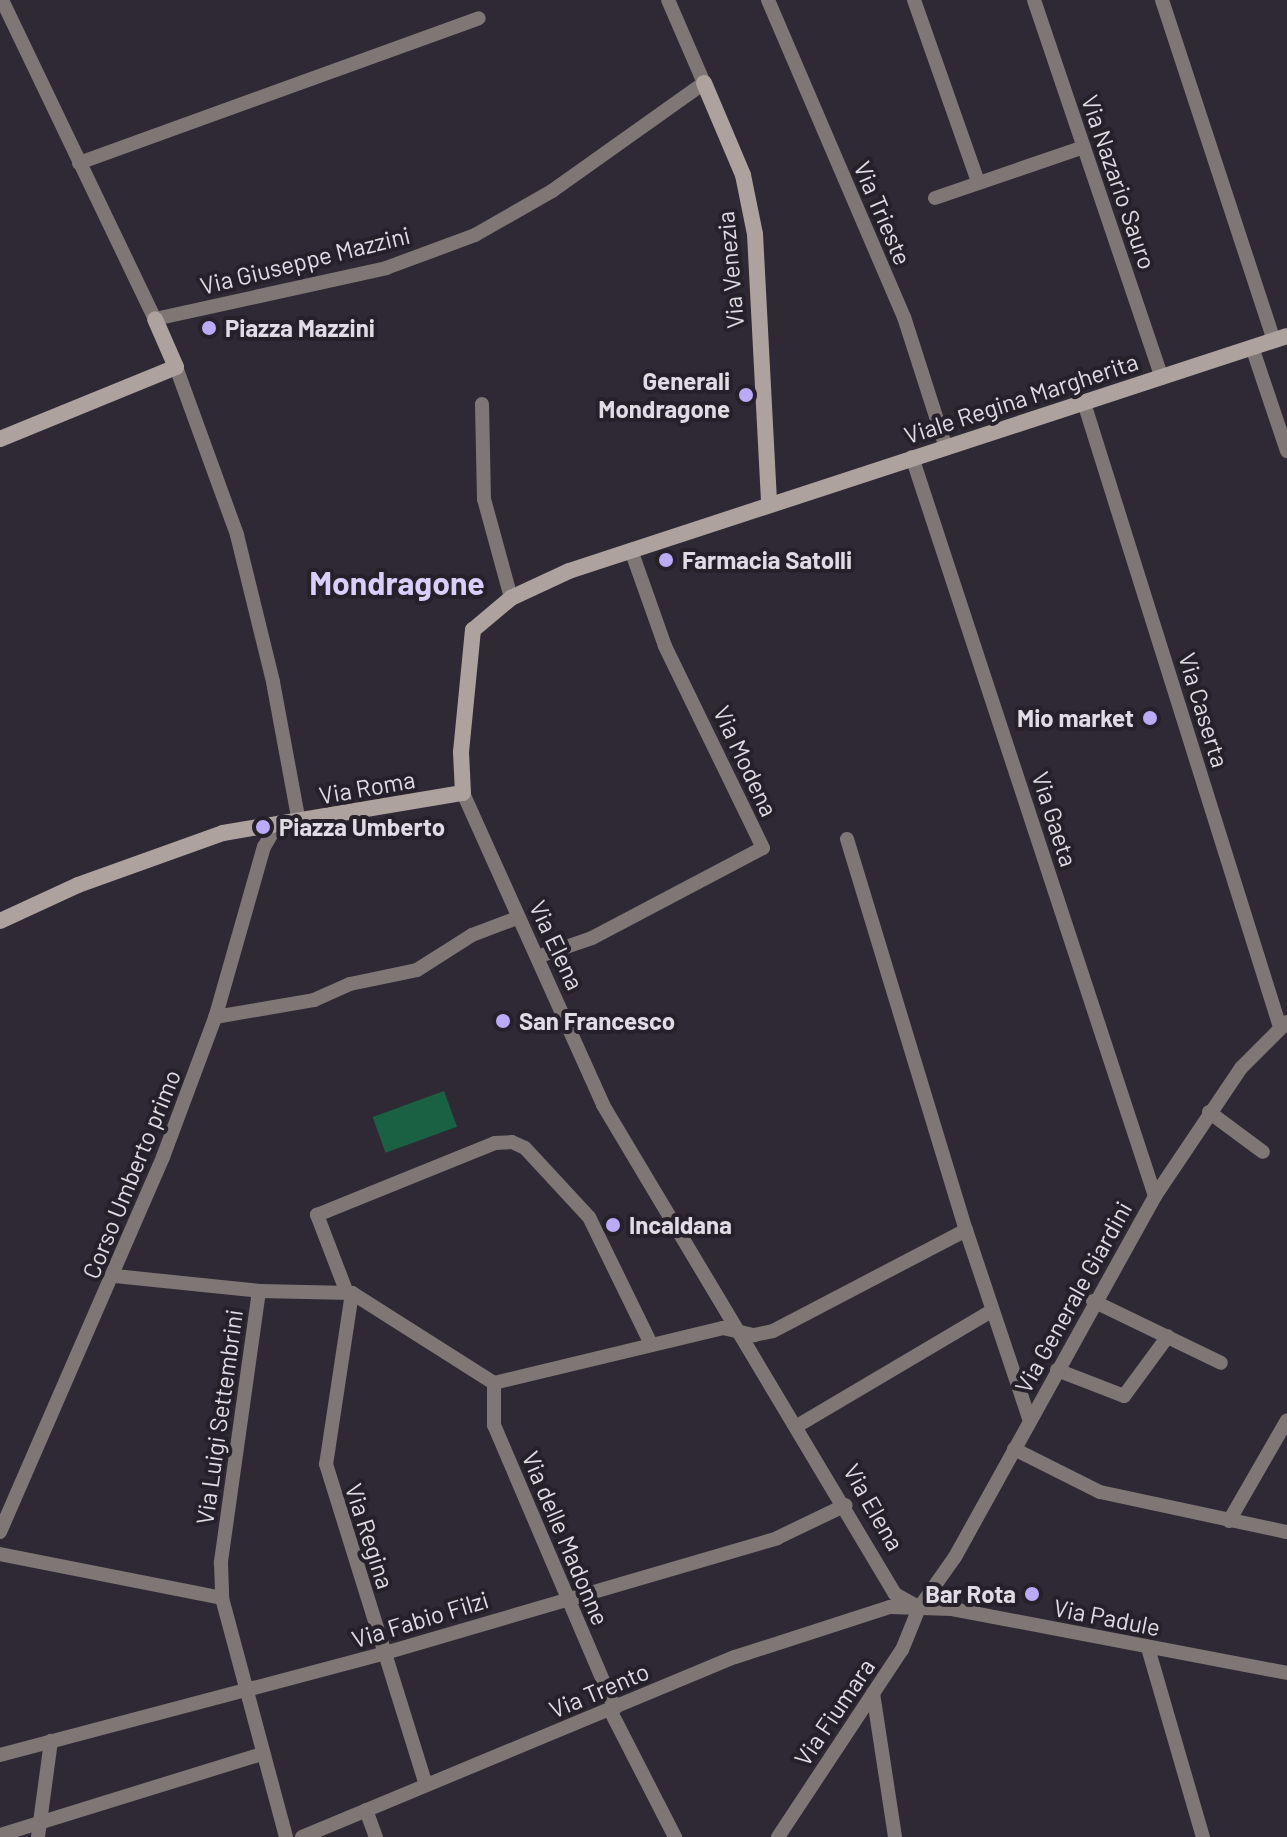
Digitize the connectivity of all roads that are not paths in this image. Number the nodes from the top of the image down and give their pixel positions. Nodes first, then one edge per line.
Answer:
1 (2, 0) edge
2 (668, 0) edge
3 (768, 0) edge
4 (914, 0) edge
5 (1034, 0) edge
6 (1162, 0) edge
7 (479, 18) dead end
8 (704, 83) junction
9 (1084, 147) junction
10 (79, 163) junction
11 (978, 182) junction
12 (935, 198) dead end
13 (155, 319) junction
14 (1281, 338) edge
15 (1252, 347) junction
16 (176, 367) junction
17 (1162, 378) junction
18 (482, 404) dead end
19 (1085, 406) junction
20 (0, 439) edge
21 (946, 448) junction
22 (1287, 451) edge
23 (912, 457) junction
24 (769, 505) junction
25 (631, 550) junction
26 (511, 598) junction
27 (463, 793) junction
28 (299, 822) junction
29 (278, 823) junction
30 (847, 839) dead end
31 (517, 918) junction
32 (0, 921) edge
33 (537, 957) junction
34 (215, 1017) junction
35 (1284, 1025) edge
36 (1209, 1112) junction
37 (1263, 1152) dead end
38 (1155, 1196) junction
39 (966, 1230) junction
40 (115, 1276) junction
41 (259, 1291) junction
42 (350, 1293) junction
43 (1093, 1301) junction
44 (990, 1312) junction
45 (739, 1332) junction
46 (1168, 1336) junction
47 (650, 1342) junction
48 (1221, 1363) dead end
49 (1057, 1370) junction
50 (494, 1383) junction
51 (1287, 1420) edge
52 (1030, 1421) junction
53 (797, 1426) junction
54 (1014, 1449) junction
55 (846, 1505) junction
56 (1229, 1521) junction
57 (0, 1532) edge
58 (1287, 1532) edge
59 (0, 1554) edge
60 (568, 1597) junction
61 (222, 1598) junction
62 (919, 1608) junction
63 (1148, 1648) junction
64 (385, 1653) junction
65 (1287, 1673) edge
66 (245, 1691) junction
67 (873, 1693) junction
68 (613, 1709) junction
69 (51, 1741) junction
70 (261, 1754) junction
71 (0, 1755) edge
72 (426, 1785) junction
73 (366, 1810) junction
74 (39, 1830) edge
75 (0, 1835) edge
76 (286, 1837) edge
77 (302, 1837) edge
78 (376, 1837) edge
79 (675, 1837) edge
80 (779, 1837) edge
81 (895, 1837) edge
82 (1203, 1837) edge

1 - 10 street
2 - 8 street, Via Venezia
3 - 21 street, Via Trieste
4 - 11 street
5 - 9 street, Via Nazario Sauro
6 - 14 street
7 - 10 street
8 - 13 street, Via Giuseppe Mazzini
8 - 24 street, Via Venezia
9 - 11 street
9 - 17 street, Via Nazario Sauro
10 - 13 street
11 - 12 street
13 - 16 street
14 - 15 street, Viale Regina Margherita
15 - 17 street, Viale Regina Margherita
15 - 22 street
16 - 20 street
16 - 28 street
17 - 19 street, Viale Regina Margherita
18 - 26 street
19 - 21 street, Viale Regina Margherita
19 - 35 street, Via Caserta
21 - 23 street, Viale Regina Margherita
23 - 24 street, Viale Regina Margherita
23 - 38 street, Via Gaeta
24 - 25 street, Via Elena
25 - 26 street, Via Elena
25 - 33 street, Via Modena
26 - 27 street, Via Elena
27 - 28 street, Via Roma
27 - 31 street, Via Elena
28 - 29 street, Via Roma
29 - 32 street, Via Roma
29 - 34 street, Corso Umberto primo
30 - 39 street
31 - 33 street, Via Elena
31 - 34 street
33 - 45 street, Via Elena
34 - 40 street, Corso Umberto primo
35 - 36 street, Via Generale Giardini
36 - 37 street
36 - 38 street, Via Generale Giardini
38 - 43 street, Via Generale Giardini
39 - 44 street
39 - 45 street
40 - 41 street, Via Luigi Settembrini
40 - 57 street, Corso Umberto primo
41 - 42 street
41 - 61 street, Via Luigi Settembrini
42 - 47 street
42 - 50 street
42 - 64 street, Via Regina
43 - 46 street
43 - 49 street, Via Generale Giardini
44 - 52 street
44 - 53 street
45 - 47 street
45 - 53 street, Via Elena
46 - 48 street
46 - 49 street
47 - 50 street
49 - 52 street, Via Generale Giardini
50 - 60 street, Via delle Madonne
51 - 56 street
52 - 54 street, Via Generale Giardini
53 - 55 street, Via Elena
54 - 56 street
54 - 62 street, Via Generale Giardini
55 - 60 street, Via Fabio Filzi
55 - 62 street, Via Elena
56 - 58 street
59 - 61 street
60 - 64 street, Via Fabio Filzi
60 - 68 street, Via delle Madonne
61 - 66 street, Via Luigi Settembrini
62 - 63 street, Via Padule
62 - 67 street, Via Fiumara
62 - 68 street, Via Trento
63 - 65 street, Via Padule
63 - 82 street
64 - 66 street, Via Fabio Filzi
64 - 72 street, Via Regina
66 - 69 street, Via Fabio Filzi
66 - 70 street, Via Luigi Settembrini
67 - 80 street, Via Fiumara
67 - 81 street
68 - 72 street, Via Trento
68 - 79 street, Via delle Madonne
69 - 71 street, Via Fabio Filzi
69 - 74 street
70 - 74 street
70 - 76 street, Via Luigi Settembrini
72 - 73 street, Via Trento
73 - 77 street, Via Trento
73 - 78 street
74 - 75 street

